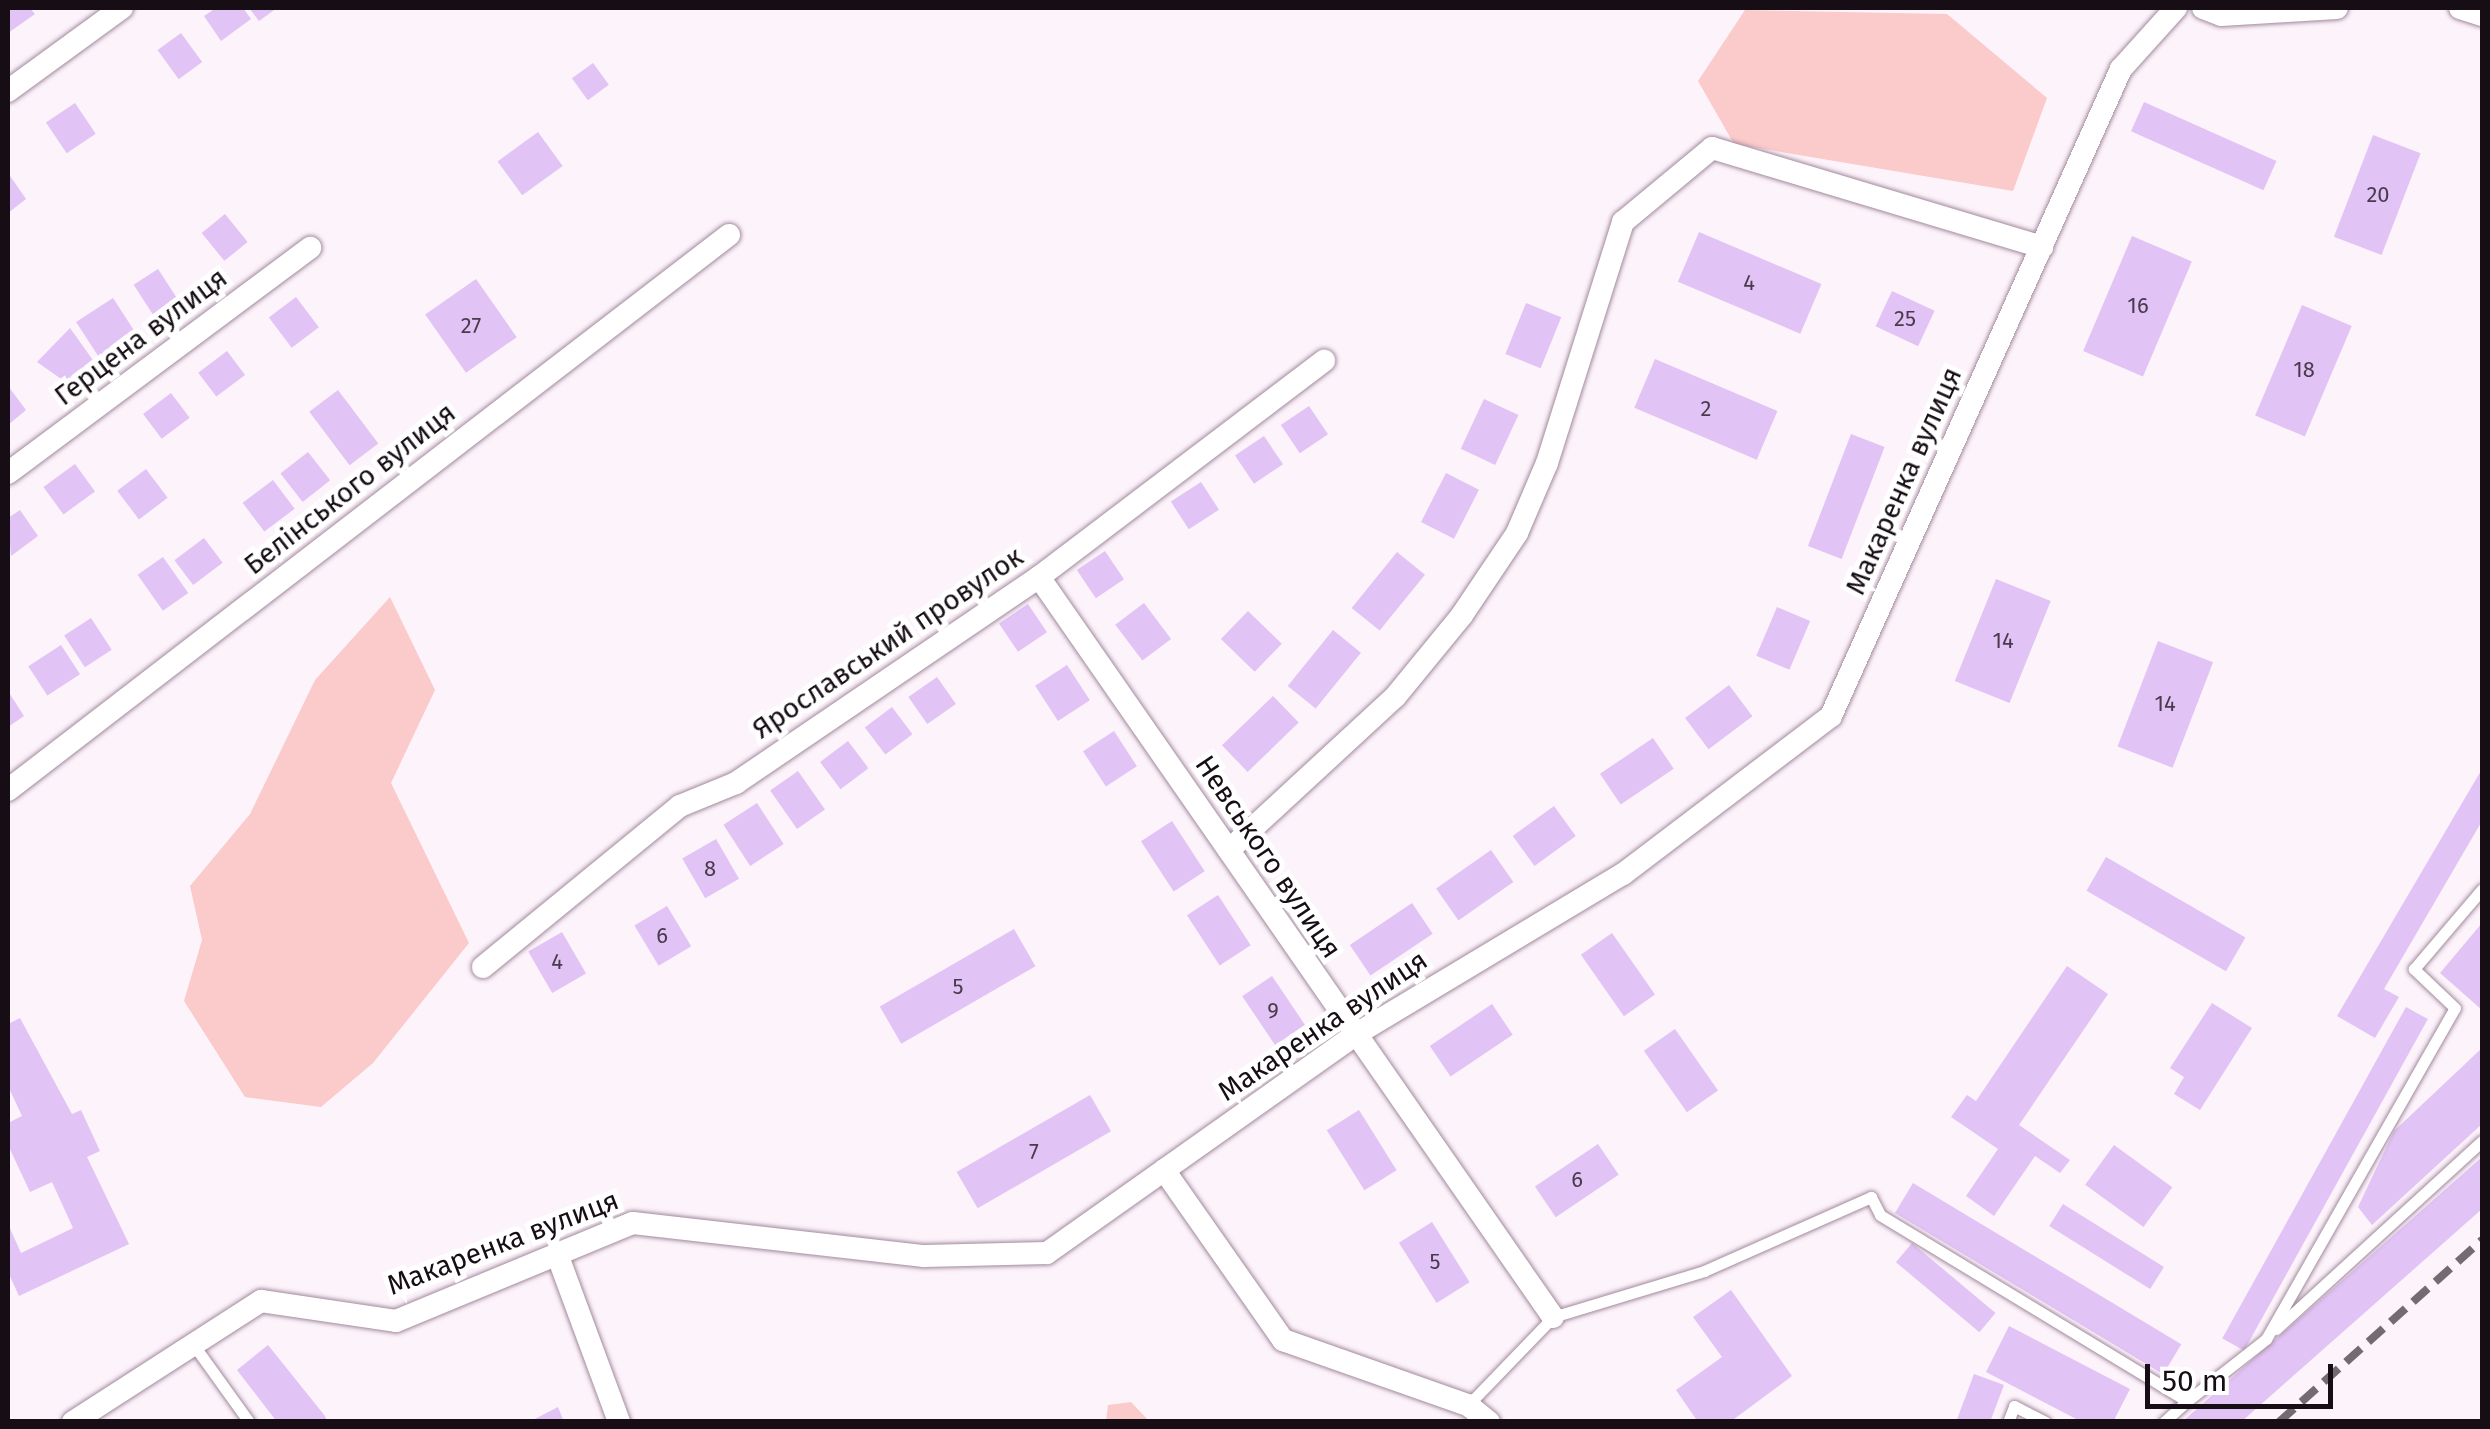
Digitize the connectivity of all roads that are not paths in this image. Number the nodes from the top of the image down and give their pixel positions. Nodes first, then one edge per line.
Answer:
1 (122, 8) edge
2 (2176, 8) edge
3 (2338, 8) edge
4 (2460, 8) edge
5 (2219, 10) edge
6 (2482, 14) edge
7 (8, 91) edge
8 (729, 235) dead end
9 (2043, 247) junction
10 (310, 248) dead end
11 (1324, 361) dead end
12 (8, 473) edge
13 (1039, 576) junction
14 (8, 790) edge
15 (1229, 850) junction
16 (2482, 889) edge
17 (483, 967) dead end
18 (1353, 1036) junction
19 (2482, 1141) edge
20 (1164, 1170) junction
21 (557, 1254) junction
22 (1552, 1317) junction
23 (2266, 1339) junction
24 (193, 1344) junction
25 (2188, 1401) junction
26 (1468, 1405) junction
27 (73, 1422) edge
28 (249, 1422) edge
29 (618, 1422) edge
30 (1490, 1422) edge
31 (2008, 1422) edge
32 (2045, 1422) edge
33 (2164, 1422) edge

1 - 7 street
2 - 9 street, Макаренка вулиця
3 - 5 street
4 - 6 street
8 - 14 street, Белінського вулиця
9 - 15 street
9 - 18 street, Макаренка вулиця
10 - 12 street, Герцена вулиця
11 - 13 street, Ярославський провулок
13 - 15 street, Невського вулиця
13 - 17 street, Ярославський провулок
15 - 18 street, Невського вулиця
16 - 23 lane
18 - 20 street, Макаренка вулиця
18 - 22 street, Невського вулиця
19 - 23 lane
20 - 21 street, Макаренка вулиця
20 - 26 street
21 - 24 street, Макаренка вулиця
21 - 29 street
22 - 25 lane
22 - 26 lane
23 - 25 lane
24 - 27 street, Макаренка вулиця
24 - 28 lane
25 - 33 lane
26 - 30 street
31 - 32 lane

